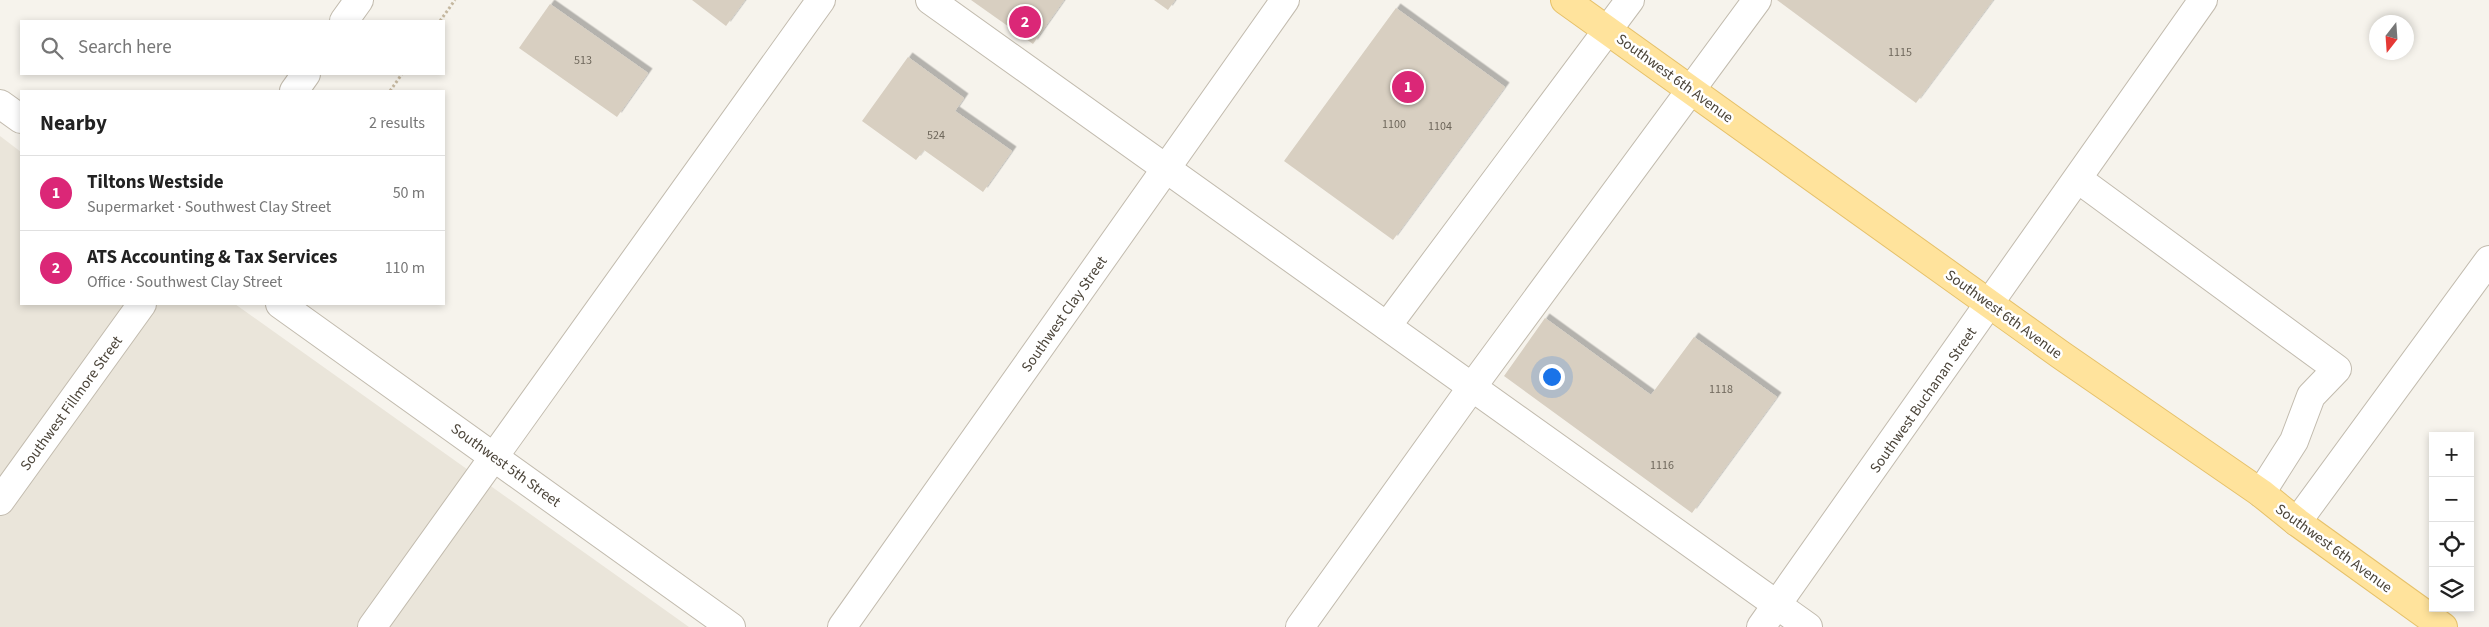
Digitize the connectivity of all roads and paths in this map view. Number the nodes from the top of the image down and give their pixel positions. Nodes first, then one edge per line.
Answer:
1 (359, 0) edge
2 (455, 0) edge
3 (820, 0) edge
4 (930, 0) edge
5 (1285, 0) edge
6 (1565, 0) edge
7 (1630, 0) edge
8 (1757, 0) edge
9 (2203, 0) edge
10 (345, 20) edge
11 (441, 20) edge
12 (1608, 30) junction
13 (305, 75) edge
14 (401, 75) edge
15 (295, 90) edge
16 (391, 90) edge
17 (1691, 90) junction
18 (0, 104) edge
19 (20, 118) edge
20 (1167, 168) junction
21 (2078, 179) junction
22 (2489, 260) edge
23 (1991, 304) junction
24 (141, 305) edge
25 (281, 305) edge
26 (1387, 326) junction
27 (1472, 387) junction
28 (493, 456) junction
29 (2261, 494) junction
30 (0, 501) edge
31 (2297, 522) junction
32 (1777, 604) junction
33 (372, 627) edge
34 (731, 627) edge
35 (842, 627) edge
36 (1300, 627) edge
37 (1761, 627) edge
38 (1808, 627) edge
39 (2443, 627) edge

1 - 10 street
2 - 11 path
3 - 28 street
4 - 20 street
5 - 20 street, Southwest Clay Street
6 - 12 main road, Southwest 6th Avenue
7 - 12 street
8 - 17 street
9 - 21 street, Southwest Buchanan Street
12 - 17 main road, Southwest 6th Avenue
12 - 26 street
13 - 15 street
14 - 16 path
17 - 23 main road, Southwest 6th Avenue
17 - 27 street
18 - 19 street
20 - 26 street
20 - 35 street, Southwest Clay Street
21 - 23 street, Southwest Buchanan Street
21 - 29 street
22 - 31 street
23 - 29 main road, Southwest 6th Avenue
23 - 32 street, Southwest Buchanan Street
24 - 30 street, Southwest Fillmore Street
25 - 28 street, Southwest 5th Street
26 - 27 street
27 - 32 street
27 - 36 street
28 - 33 street
28 - 34 street, Southwest 5th Street
29 - 31 main road, Southwest 6th Avenue
31 - 39 main road, Southwest 6th Avenue
32 - 37 street, Southwest Buchanan Street
32 - 38 street

